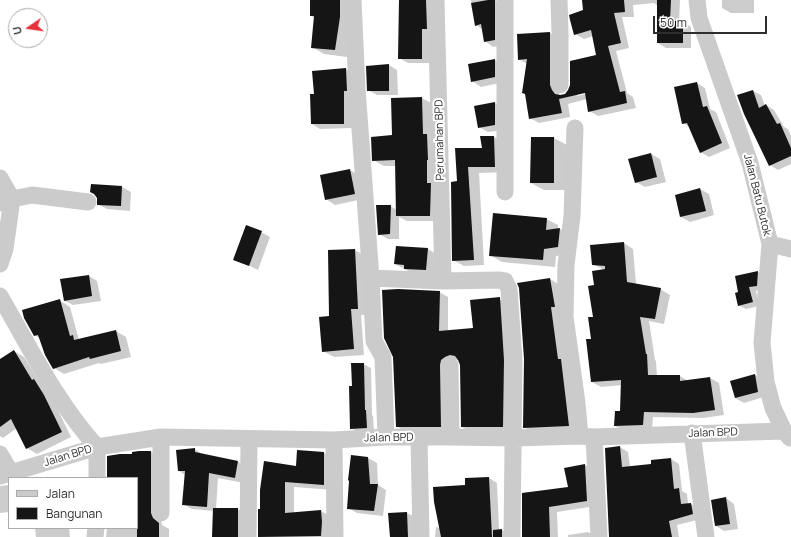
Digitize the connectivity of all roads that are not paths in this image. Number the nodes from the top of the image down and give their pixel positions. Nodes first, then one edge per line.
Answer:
1 (353, 0) edge
2 (436, 0) edge
3 (504, 0) edge
4 (559, 0) edge
5 (697, 0) edge
6 (560, 85) dead end
7 (575, 128) dead end
8 (0, 178) edge
9 (505, 192) dead end
10 (6, 202) edge
11 (88, 202) dead end
12 (770, 244) junction
13 (791, 249) edge
14 (0, 264) edge
15 (371, 278) junction
16 (443, 281) junction
17 (0, 296) edge
18 (450, 365) dead end
19 (692, 433) junction
20 (787, 435) edge
21 (161, 437) junction
22 (386, 437) junction
23 (451, 437) junction
24 (587, 437) junction
25 (419, 438) junction
26 (514, 438) junction
27 (249, 440) junction
28 (334, 440) junction
29 (97, 447) junction
30 (0, 454) edge
31 (6, 474) edge
32 (97, 477) edge
33 (161, 513) dead end
34 (248, 537) edge
35 (335, 537) edge
36 (421, 537) edge
37 (512, 537) edge
38 (599, 537) edge
39 (706, 537) edge

1 - 15 street
2 - 16 street, Perumahan BPD
3 - 9 street
4 - 6 street
5 - 12 street, Jalan Batu Butok
7 - 24 street
8 - 10 street
10 - 11 street
10 - 14 street
12 - 13 street
12 - 20 street, Jalan Batu Butok
15 - 16 street
15 - 22 street
16 - 26 street
17 - 29 street
18 - 23 street
19 - 20 street, Jalan BPD
19 - 24 street, Jalan BPD
19 - 39 street
21 - 27 street, Jalan BPD
21 - 29 street, Jalan BPD
21 - 33 street
22 - 25 street, Jalan BPD
22 - 28 street, Jalan BPD
23 - 25 street, Jalan BPD
23 - 26 street, Jalan BPD
24 - 26 street, Jalan BPD
24 - 38 street
25 - 36 street
26 - 37 street
27 - 28 street, Jalan BPD
27 - 34 street
28 - 35 street
29 - 31 street, Jalan BPD
29 - 32 street
30 - 31 street

